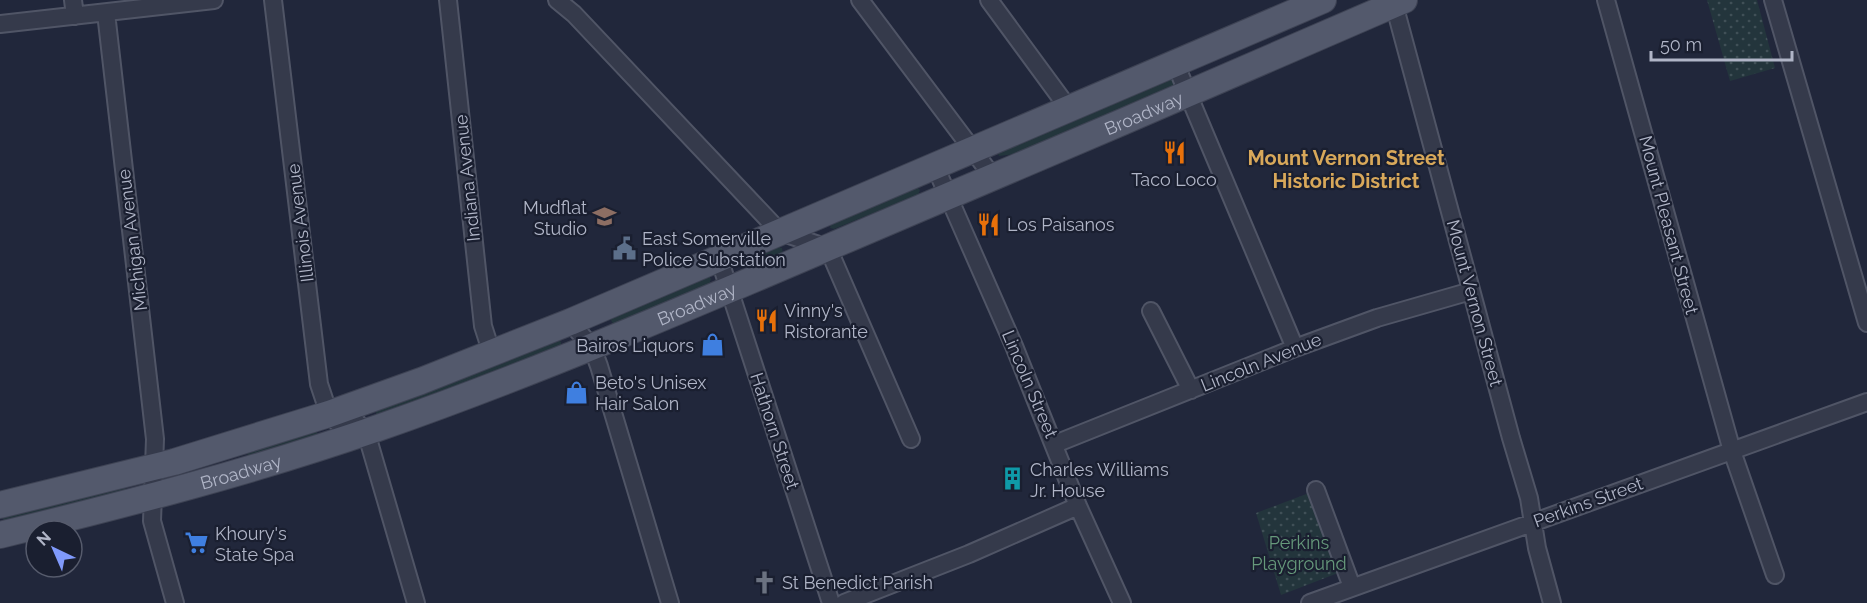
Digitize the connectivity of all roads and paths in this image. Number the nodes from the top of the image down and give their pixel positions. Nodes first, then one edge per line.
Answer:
1 (214, 0) edge
2 (273, 0) edge
3 (448, 0) edge
4 (557, 0) edge
5 (860, 0) edge
6 (989, 0) edge
7 (1323, 0) edge
8 (1606, 0) edge
9 (1773, 0) edge
10 (1393, 2) edge
11 (74, 8) edge
12 (105, 13) junction
13 (0, 24) edge
14 (1175, 63) junction
15 (1187, 93) junction
16 (1069, 109) junction
17 (973, 150) junction
18 (935, 166) junction
19 (993, 177) junction
20 (948, 196) junction
21 (780, 232) junction
22 (828, 248) junction
23 (719, 258) junction
24 (729, 289) junction
25 (1471, 291) junction
26 (1151, 310) dead end
27 (570, 322) junction
28 (1867, 323) edge
29 (592, 347) junction
30 (1295, 348) junction
31 (492, 354) junction
32 (1191, 390) junction
33 (1867, 402) edge
34 (337, 411) junction
35 (359, 434) junction
36 (911, 440) dead end
37 (1055, 444) junction
38 (1732, 451) junction
39 (155, 467) junction
40 (1316, 490) dead end
41 (153, 497) junction
42 (0, 505) edge
43 (1078, 506) junction
44 (1534, 522) junction
45 (0, 535) edge
46 (1774, 575) dead end
47 (1352, 587) junction
48 (175, 603) edge
49 (416, 603) edge
50 (670, 603) edge
51 (831, 603) edge
52 (844, 603) edge
53 (1122, 603) edge
54 (1310, 603) edge
55 (1552, 603) edge

1 - 12 street
2 - 34 street, Illinois Avenue
3 - 31 street, Indiana Avenue
4 - 21 street
5 - 17 street
6 - 16 street
7 - 14 main road, Broadway
8 - 38 street, Mount Pleasant Street
9 - 28 street
10 - 15 main road, Broadway
10 - 25 street, Mount Vernon Street
11 - 12 street
11 - 13 street
12 - 39 street, Michigan Avenue
14 - 15 street
14 - 16 main road, Broadway
15 - 19 main road, Broadway
15 - 30 street
16 - 17 main road, Broadway
17 - 18 main road, Broadway
17 - 19 street
18 - 20 street, Lincoln Street
18 - 21 main road, Broadway
19 - 20 main road, Broadway
20 - 22 main road, Broadway
20 - 37 street, Lincoln Street
21 - 22 street
21 - 23 main road, Broadway
22 - 24 main road, Broadway
22 - 36 street
23 - 24 street, Hathorn Street
23 - 27 main road, Broadway
24 - 29 main road, Broadway
24 - 51 street, Hathorn Street
25 - 30 street, Lincoln Avenue
25 - 44 street, Mount Vernon Street
26 - 32 street
27 - 29 street
27 - 31 main road, Broadway
29 - 35 main road, Broadway
29 - 50 street
30 - 32 street, Lincoln Avenue
31 - 34 main road, Broadway
32 - 37 street, Lincoln Avenue
33 - 38 street, Perkins Street
34 - 35 street
34 - 39 main road, Broadway
35 - 41 main road, Broadway
35 - 49 street
37 - 43 street, Lincoln Street
38 - 44 street, Perkins Street
38 - 46 street, Mount Pleasant Street
39 - 41 street, Michigan Avenue
39 - 42 main road, Broadway
40 - 47 street
41 - 45 main road, Broadway
41 - 48 street, Michigan Avenue
43 - 52 street
43 - 53 street, Lincoln Street
44 - 47 street, Perkins Street
44 - 55 street, Mount Vernon Street
47 - 54 street, Perkins Street

